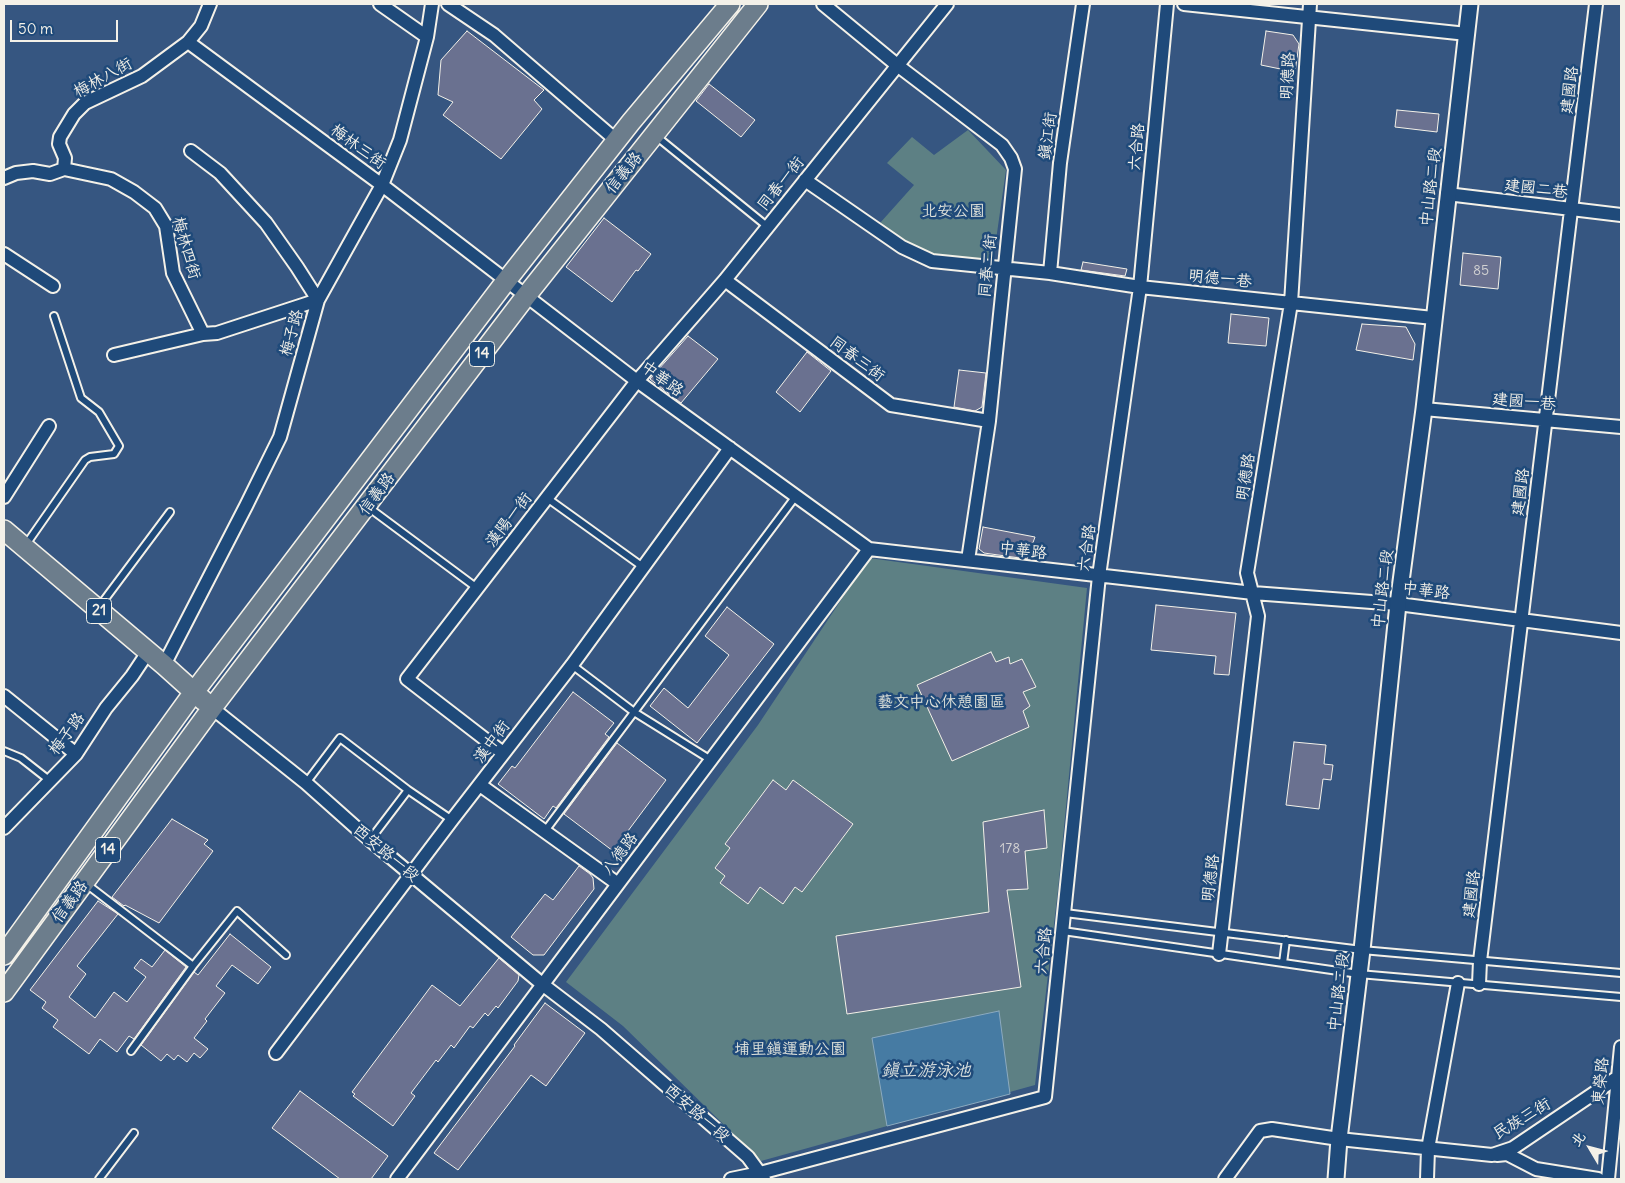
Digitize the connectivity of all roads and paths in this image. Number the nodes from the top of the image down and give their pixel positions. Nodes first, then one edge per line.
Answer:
1 (210, 4) edge
2 (380, 4) edge
3 (432, 4) edge
4 (448, 4) edge
5 (730, 4) edge
6 (758, 4) edge
7 (823, 4) edge
8 (947, 4) edge
9 (1083, 4) edge
10 (1167, 4) edge
11 (1184, 4) edge
12 (1310, 4) edge
13 (1470, 4) edge
14 (1596, 4) edge
15 (1308, 18) junction
16 (1466, 34) junction
17 (427, 37) junction
18 (188, 42) junction
19 (897, 65) junction
20 (654, 135) junction
21 (617, 141) junction
22 (191, 150) dead end
23 (64, 169) junction
24 (4, 178) edge
25 (805, 180) junction
26 (382, 185) junction
27 (1447, 194) junction
28 (1572, 210) junction
29 (1621, 215) edge
30 (768, 227) junction
31 (4, 254) edge
32 (1003, 268) junction
33 (1050, 273) junction
34 (725, 280) junction
35 (506, 281) junction
36 (53, 286) dead end
37 (1140, 287) junction
38 (526, 296) junction
39 (318, 300) junction
40 (1291, 303) junction
41 (54, 316) dead end
42 (1433, 318) junction
43 (203, 334) junction
44 (114, 355) dead end
45 (637, 382) junction
46 (1424, 409) junction
47 (1546, 420) junction
48 (989, 421) junction
49 (50, 426) dead end
50 (1621, 427) edge
51 (730, 448) junction
52 (796, 496) junction
53 (4, 497) edge
54 (547, 498) junction
55 (367, 507) junction
56 (170, 512) dead end
57 (4, 530) edge
58 (24, 548) junction
59 (869, 549) junction
60 (968, 560) junction
61 (643, 567) junction
62 (1099, 576) junction
63 (477, 588) junction
64 (1253, 593) junction
65 (1398, 604) junction
66 (97, 609) junction
67 (1522, 619) junction
68 (1621, 633) edge
69 (148, 652) junction
70 (164, 664) junction
71 (572, 665) junction
72 (194, 692) junction
73 (4, 696) edge
74 (212, 708) junction
75 (634, 712) junction
76 (4, 751) edge
77 (503, 753) junction
78 (76, 754) junction
79 (711, 760) junction
80 (49, 780) junction
81 (306, 783) junction
82 (480, 785) junction
83 (408, 790) junction
84 (452, 820) junction
85 (4, 828) edge
86 (545, 831) junction
87 (370, 840) junction
88 (412, 874) junction
89 (84, 883) junction
90 (618, 884) junction
91 (1065, 914) junction
92 (1063, 931) junction
93 (1221, 932) junction
94 (1286, 940) junction
95 (1362, 950) junction
96 (1219, 954) junction
97 (4, 955) edge
98 (286, 955) dead end
99 (1480, 961) junction
100 (1284, 963) junction
101 (193, 966) junction
102 (1621, 973) edge
103 (1359, 974) junction
104 (1458, 983) junction
105 (542, 984) junction
106 (1479, 984) junction
107 (4, 992) edge
108 (1621, 996) edge
109 (1621, 1047) edge
110 (131, 1051) dead end
111 (276, 1053) dead end
112 (1619, 1077) edge
113 (134, 1133) dead end
114 (1339, 1139) junction
115 (1428, 1149) junction
116 (1492, 1155) junction
117 (762, 1176) edge
118 (99, 1179) edge
119 (397, 1179) edge
120 (731, 1179) edge
121 (1225, 1179) edge
122 (1336, 1179) edge
123 (1427, 1179) edge
124 (1598, 1179) edge
125 (1608, 1179) edge

1 - 18 street, 梅林八街
2 - 17 street
3 - 17 street, 梅子路
4 - 21 street
5 - 21 main road, 信義路 / 14
6 - 20 main road, 信義路 / 14
7 - 19 street, 同春二街
8 - 19 street, 同春一街
9 - 33 street, 鎮江街
10 - 37 street, 六合路
11 - 15 street
12 - 15 street, 明德路
13 - 16 street, 中山路二段
14 - 28 street, 建國路
15 - 16 street
15 - 40 street, 明德路
16 - 27 street, 中山路二段
17 - 26 street, 梅子路
18 - 23 street, 梅林八街
18 - 26 street, 梅林三街
19 - 25 street, 同春一街
19 - 32 street, 同春二街
20 - 30 lane
20 - 38 main road, 信義路 / 14
21 - 35 main road, 信義路 / 14
22 - 39 street
23 - 24 street
23 - 43 street, 梅林四街
25 - 30 street, 同春一街
25 - 32 street, 明德一巷
26 - 35 street, 梅林三街
26 - 39 street, 梅子路
27 - 28 street, 建國二巷
27 - 42 street, 中山路二段
28 - 29 street, 建國二巷
28 - 47 street, 建國路
30 - 34 street, 同春一街
31 - 36 street
32 - 33 street, 明德一巷
32 - 48 street, 同春二街
33 - 37 street, 明德一巷
34 - 45 street, 同春一街
34 - 48 street, 同春三街
35 - 38 street, 中華路
35 - 72 main road, 信義路 / 14
37 - 40 street, 明德一巷
37 - 62 street, 六合路
38 - 45 street, 中華路
38 - 55 main road, 信義路 / 14
39 - 43 street
39 - 70 street, 梅子路
40 - 42 street, 明德一巷
40 - 64 street, 明德路
41 - 58 lane
42 - 46 street, 中山路二段
43 - 44 street
45 - 51 street, 中華路
45 - 54 street, 漢陽一街
46 - 47 street, 建國一巷
46 - 65 street, 中山路二段
47 - 50 street, 建國一巷
47 - 67 street, 建國路
48 - 60 street, 同春二街
49 - 53 street
51 - 52 street, 中華路
51 - 61 street, 漢中街
52 - 59 street, 中華路
52 - 75 lane
54 - 61 lane
54 - 63 street, 漢陽一街
55 - 63 lane
55 - 74 main road, 信義路 / 14
56 - 66 lane
57 - 58 main road, 西安路一段 / 21
58 - 66 main road, 西安路一段 / 21
59 - 60 street, 中華路
59 - 79 street, 八德路
60 - 62 street, 中華路
61 - 71 street, 漢中街
62 - 64 street, 中華路
62 - 91 street, 六合路
63 - 77 street, 漢陽一街
64 - 65 street, 中華路
64 - 93 street, 明德路
65 - 67 street, 中華路
65 - 95 street, 中山路二段
66 - 69 main road, 西安路一段 / 21
67 - 68 street, 中華路
67 - 99 street, 建國路
69 - 70 main road, 西安路一段 / 21
69 - 78 street, 梅子路
70 - 72 main road, 西安路一段 / 21
71 - 75 lane
71 - 77 street, 漢中街
72 - 74 main road, 西安路一段 / 21
72 - 97 main road, 信義路 / 14
73 - 78 street
74 - 81 street, 西安路一段
74 - 89 main road, 信義路 / 14
75 - 79 lane
75 - 86 lane
76 - 80 lane
77 - 82 street, 漢中街
78 - 80 street, 梅子路
79 - 90 street, 八德路
80 - 85 street, 梅子路
81 - 83 lane
81 - 87 street, 西安路一段
82 - 84 street, 漢中街
82 - 86 street
83 - 84 lane
83 - 87 lane
84 - 88 street, 漢中街
86 - 90 street
87 - 88 street, 西安路一段
88 - 105 street, 西安路一段
88 - 111 street, 漢中街
89 - 101 lane
89 - 107 main road, 信義路 / 14
90 - 105 street, 八德路
91 - 92 street, 六合路
91 - 93 lane
92 - 96 lane
92 - 117 street, 六合路
93 - 94 lane
93 - 96 street, 明德路
94 - 95 lane
94 - 100 lane
95 - 99 lane
95 - 103 street, 中山路二段
96 - 100 lane
98 - 101 lane
99 - 102 lane
99 - 106 street, 建國路
100 - 103 lane
101 - 110 lane
103 - 104 lane
103 - 114 street, 中山路二段
104 - 106 lane
104 - 115 street
105 - 117 street, 西安路一段
105 - 119 street, 八德路
106 - 108 lane
109 - 112 street, 東榮路
112 - 116 street, 民族三街
112 - 125 street, 東榮路
113 - 118 lane
114 - 115 street, 民族三街
114 - 121 street, 民族三街
114 - 122 street, 中山路二段
115 - 116 street, 民族三街
115 - 123 street
116 - 124 street
117 - 120 street

